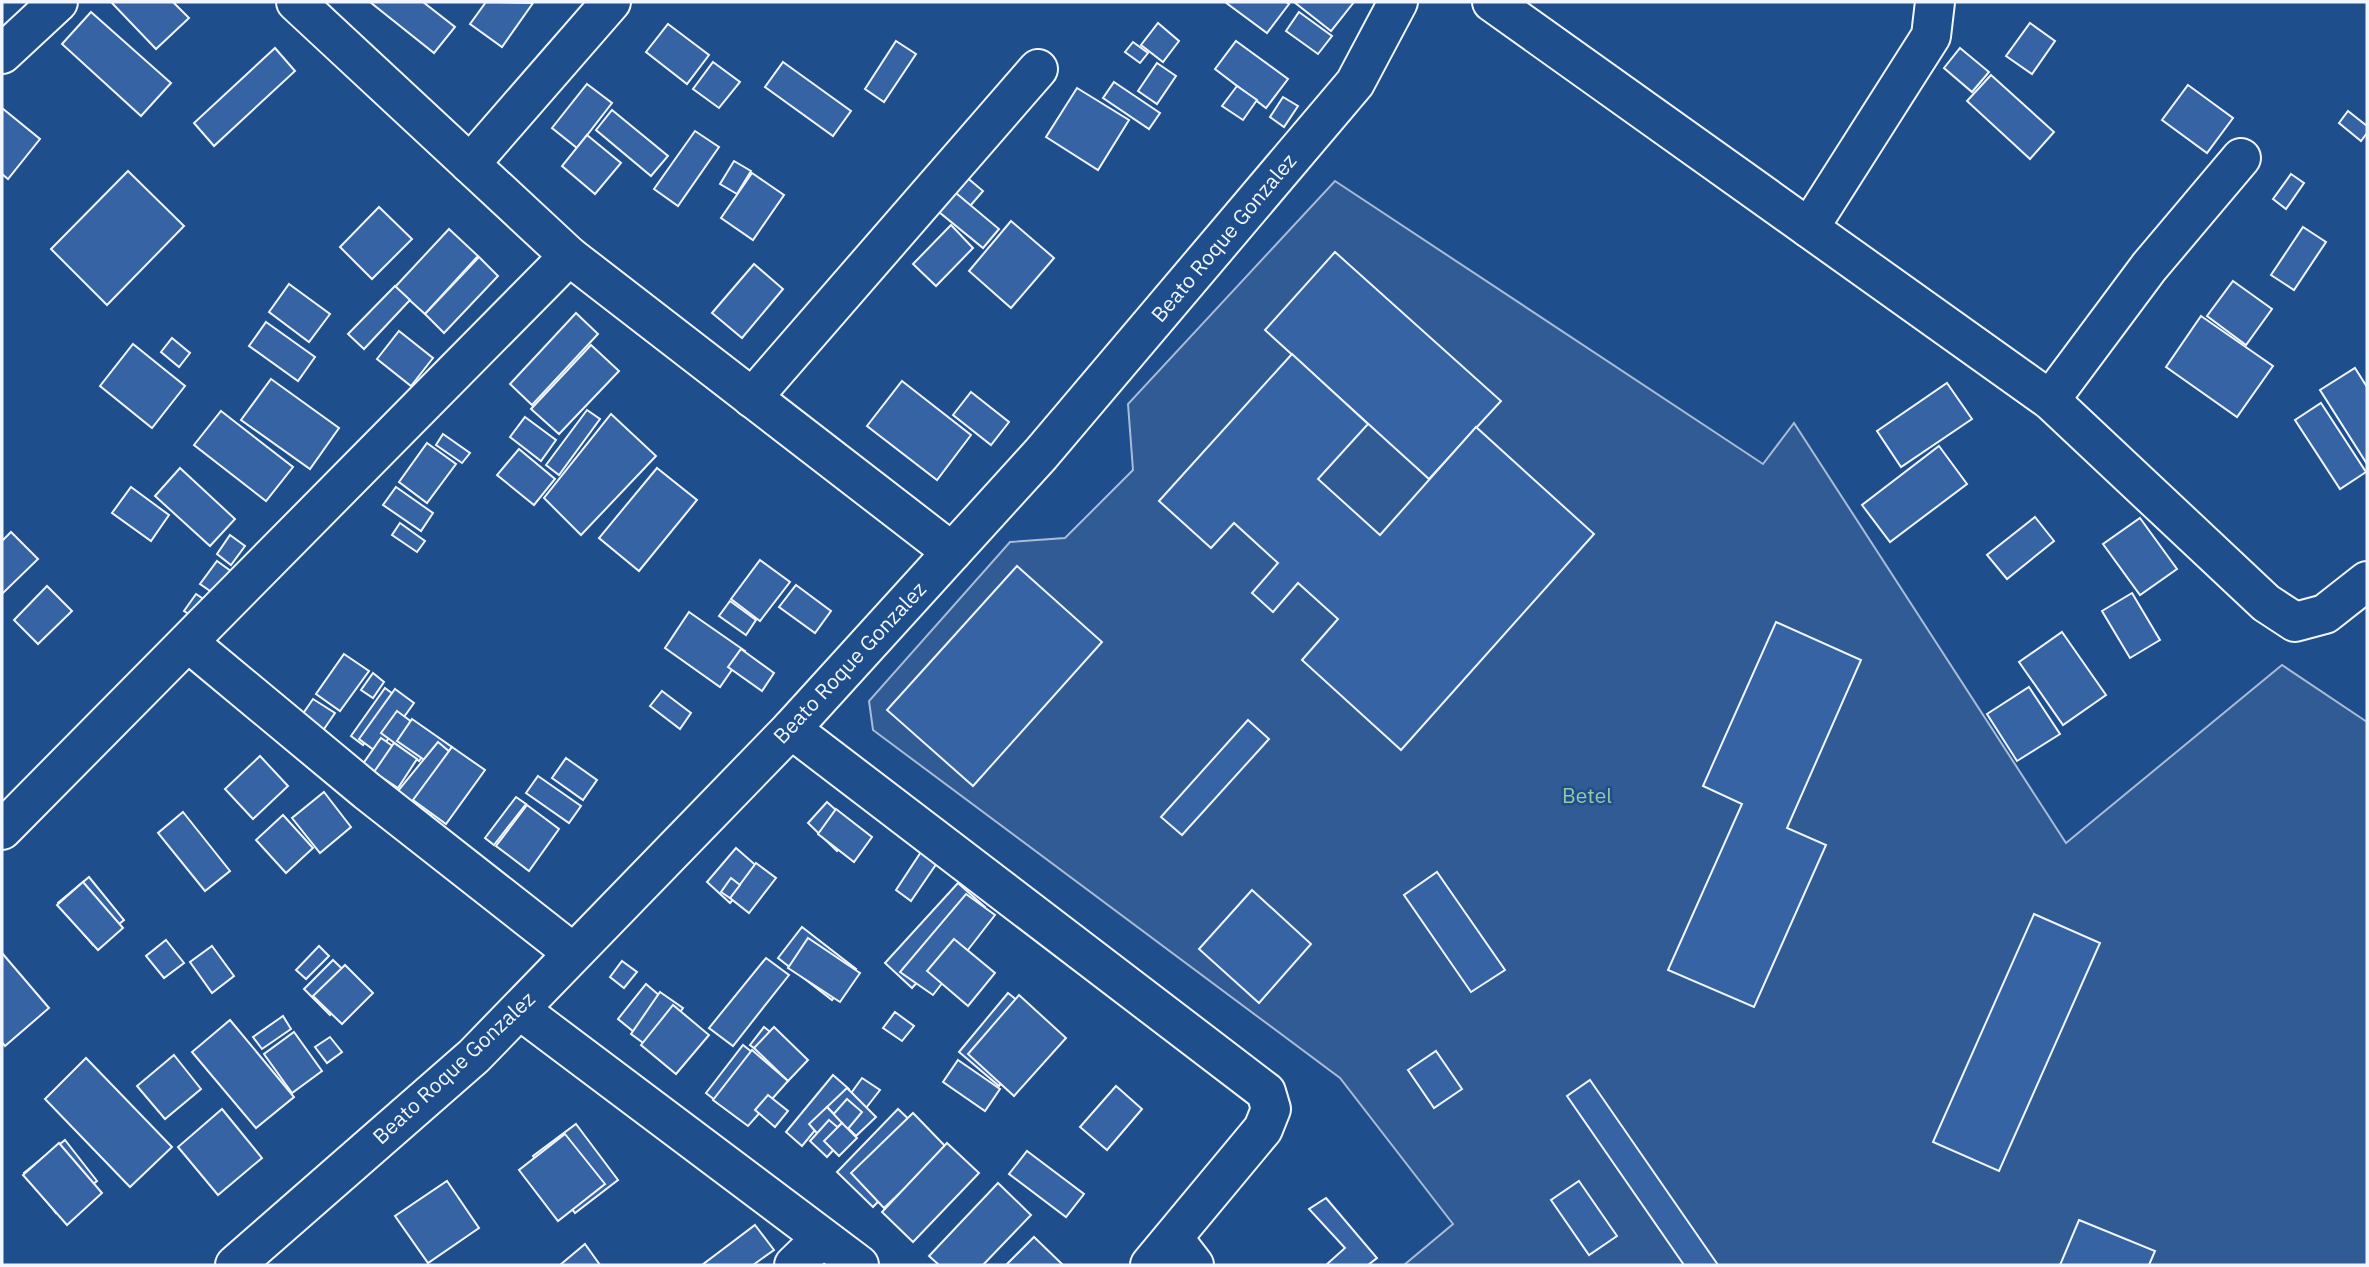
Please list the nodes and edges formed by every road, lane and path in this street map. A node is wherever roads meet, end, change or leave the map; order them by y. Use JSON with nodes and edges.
{"nodes":[{"id":1,"x":58,"y":2,"type":"edge"},
{"id":2,"x":296,"y":2,"type":"edge"},
{"id":3,"x":611,"y":2,"type":"edge"},
{"id":4,"x":1398,"y":2,"type":"edge"},
{"id":5,"x":1492,"y":2,"type":"edge"},
{"id":6,"x":1935,"y":2,"type":"edge"},
{"id":7,"x":6,"y":44,"type":"edge"},
{"id":8,"x":1038,"y":69,"type":"dead end"},
{"id":9,"x":2241,"y":158,"type":"dead end"},
{"id":10,"x":470,"y":164,"type":"junction"},
{"id":11,"x":1810,"y":228,"type":"junction"},
{"id":12,"x":569,"y":256,"type":"junction"},
{"id":13,"x":752,"y":398,"type":"junction"},
{"id":14,"x":2050,"y":400,"type":"junction"},
{"id":15,"x":952,"y":552,"type":"junction"},
{"id":16,"x":2367,"y":581,"type":"edge"},
{"id":17,"x":189,"y":643,"type":"junction"},
{"id":18,"x":791,"y":729,"type":"junction"},
{"id":19,"x":2,"y":830,"type":"edge"},
{"id":20,"x":572,"y":952,"type":"junction"},
{"id":21,"x":520,"y":1010,"type":"junction"},
{"id":22,"x":822,"y":1238,"type":"junction"},
{"id":23,"x":1173,"y":1257,"type":"edge"},
{"id":24,"x":235,"y":1265,"type":"edge"},
{"id":25,"x":794,"y":1265,"type":"edge"},
{"id":26,"x":859,"y":1265,"type":"edge"}],
"edges":[{"from":1,"to":7,"type":"street"},
{"from":2,"to":10,"type":"street"},
{"from":3,"to":10,"type":"street"},
{"from":4,"to":15,"type":"street","name":"Beato Roque Gonzalez"},
{"from":5,"to":11,"type":"street"},
{"from":6,"to":11,"type":"street"},
{"from":8,"to":13,"type":"street"},
{"from":9,"to":14,"type":"street"},
{"from":10,"to":12,"type":"street"},
{"from":11,"to":14,"type":"street"},
{"from":12,"to":13,"type":"street"},
{"from":12,"to":17,"type":"street"},
{"from":13,"to":15,"type":"street"},
{"from":14,"to":16,"type":"street"},
{"from":15,"to":18,"type":"street","name":"Beato Roque Gonzalez"},
{"from":17,"to":19,"type":"street"},
{"from":17,"to":20,"type":"street"},
{"from":18,"to":20,"type":"street","name":"Beato Roque Gonzalez"},
{"from":18,"to":23,"type":"street"},
{"from":20,"to":21,"type":"street","name":"Beato Roque Gonzalez"},
{"from":21,"to":22,"type":"street"},
{"from":21,"to":24,"type":"street","name":"Beato Roque Gonzalez"},
{"from":22,"to":25,"type":"street"},
{"from":22,"to":26,"type":"street"}]}
